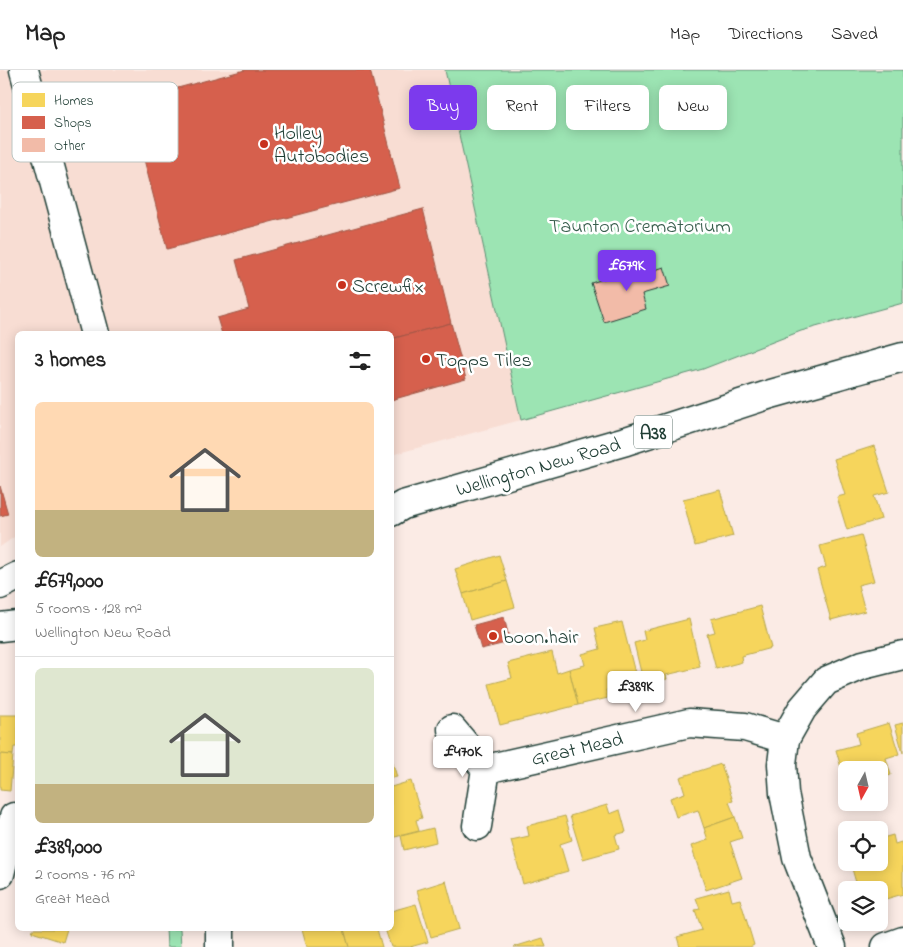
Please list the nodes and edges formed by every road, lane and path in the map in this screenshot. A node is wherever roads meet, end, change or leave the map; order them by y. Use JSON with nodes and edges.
{"nodes":[{"id":1,"x":49,"y":162,"type":"edge"},
{"id":2,"x":94,"y":331,"type":"edge"},
{"id":3,"x":903,"y":357,"type":"edge"},
{"id":4,"x":395,"y":508,"type":"edge"},
{"id":5,"x":15,"y":578,"type":"edge"},
{"id":6,"x":0,"y":585,"type":"edge"},
{"id":7,"x":15,"y":625,"type":"edge"},
{"id":8,"x":0,"y":627,"type":"edge"},
{"id":9,"x":903,"y":655,"type":"edge"},
{"id":10,"x":452,"y":729,"type":"dead end"},
{"id":11,"x":785,"y":739,"type":"junction"},
{"id":12,"x":486,"y":769,"type":"junction"},
{"id":13,"x":14,"y":818,"type":"dead end"},
{"id":14,"x":477,"y":826,"type":"dead end"},
{"id":15,"x":1,"y":863,"type":"edge"},
{"id":16,"x":220,"y":931,"type":"edge"},
{"id":17,"x":903,"y":941,"type":"edge"},
{"id":18,"x":220,"y":947,"type":"edge"},
{"id":19,"x":832,"y":947,"type":"edge"},
{"id":20,"x":886,"y":947,"type":"edge"}],
"edges":[{"from":1,"to":2,"type":"street"},
{"from":3,"to":4,"type":"street","name":"Wellington New Road","number":"A38"},
{"from":5,"to":6,"type":"street"},
{"from":7,"to":8,"type":"street"},
{"from":9,"to":11,"type":"street"},
{"from":10,"to":12,"type":"street"},
{"from":11,"to":12,"type":"street","name":"Great Mead"},
{"from":11,"to":19,"type":"street"},
{"from":12,"to":14,"type":"street"},
{"from":13,"to":15,"type":"street"},
{"from":16,"to":18,"type":"street"},
{"from":17,"to":20,"type":"street"}]}
